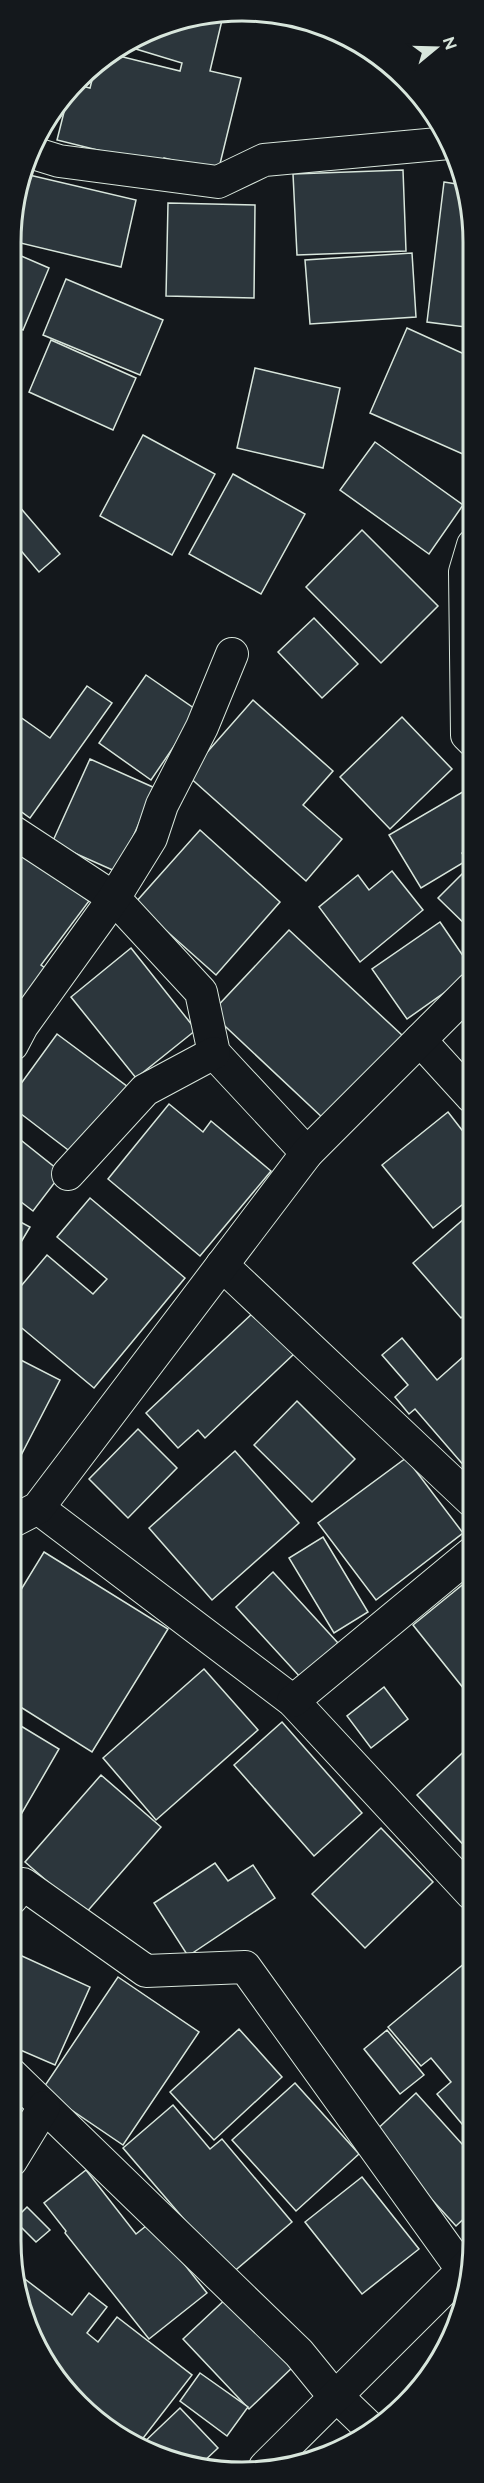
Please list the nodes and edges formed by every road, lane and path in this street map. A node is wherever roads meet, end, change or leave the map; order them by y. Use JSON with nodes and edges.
{"nodes":[{"id":1,"x":440,"y":144,"type":"edge"},
{"id":2,"x":39,"y":155,"type":"edge"},
{"id":3,"x":232,"y":654,"type":"dead end"},
{"id":4,"x":21,"y":837,"type":"edge"},
{"id":5,"x":114,"y":898,"type":"junction"},
{"id":6,"x":463,"y":997,"type":"edge"},
{"id":7,"x":21,"y":1022,"type":"edge"},
{"id":8,"x":420,"y":1040,"type":"junction"},
{"id":9,"x":214,"y":1053,"type":"junction"},
{"id":10,"x":463,"y":1087,"type":"edge"},
{"id":11,"x":306,"y":1153,"type":"junction"},
{"id":12,"x":68,"y":1174,"type":"dead end"},
{"id":13,"x":222,"y":1265,"type":"junction"},
{"id":14,"x":463,"y":1493,"type":"edge"},
{"id":15,"x":25,"y":1515,"type":"edge"},
{"id":16,"x":463,"y":1560,"type":"edge"},
{"id":17,"x":293,"y":1701,"type":"junction"},
{"id":18,"x":463,"y":1884,"type":"edge"},
{"id":19,"x":21,"y":1889,"type":"edge"},
{"id":20,"x":21,"y":2084,"type":"edge"},
{"id":21,"x":44,"y":2107,"type":"junction"},
{"id":22,"x":21,"y":2145,"type":"edge"},
{"id":23,"x":462,"y":2263,"type":"edge"},
{"id":24,"x":460,"y":2277,"type":"edge"},
{"id":25,"x":338,"y":2395,"type":"junction"},
{"id":26,"x":366,"y":2424,"type":"edge"},
{"id":27,"x":273,"y":2460,"type":"edge"}],
"edges":[{"from":1,"to":2,"type":"street"},
{"from":3,"to":5,"type":"street"},
{"from":4,"to":5,"type":"street"},
{"from":5,"to":7,"type":"street"},
{"from":5,"to":9,"type":"street"},
{"from":6,"to":8,"type":"street"},
{"from":8,"to":10,"type":"street"},
{"from":8,"to":11,"type":"street"},
{"from":9,"to":11,"type":"street"},
{"from":9,"to":12,"type":"street"},
{"from":11,"to":13,"type":"street"},
{"from":13,"to":14,"type":"street"},
{"from":13,"to":15,"type":"street"},
{"from":15,"to":17,"type":"street"},
{"from":16,"to":17,"type":"street"},
{"from":17,"to":18,"type":"street"},
{"from":19,"to":23,"type":"street"},
{"from":20,"to":21,"type":"street"},
{"from":21,"to":22,"type":"street"},
{"from":21,"to":25,"type":"street"},
{"from":24,"to":25,"type":"street"},
{"from":25,"to":26,"type":"street"},
{"from":25,"to":27,"type":"street"}]}
